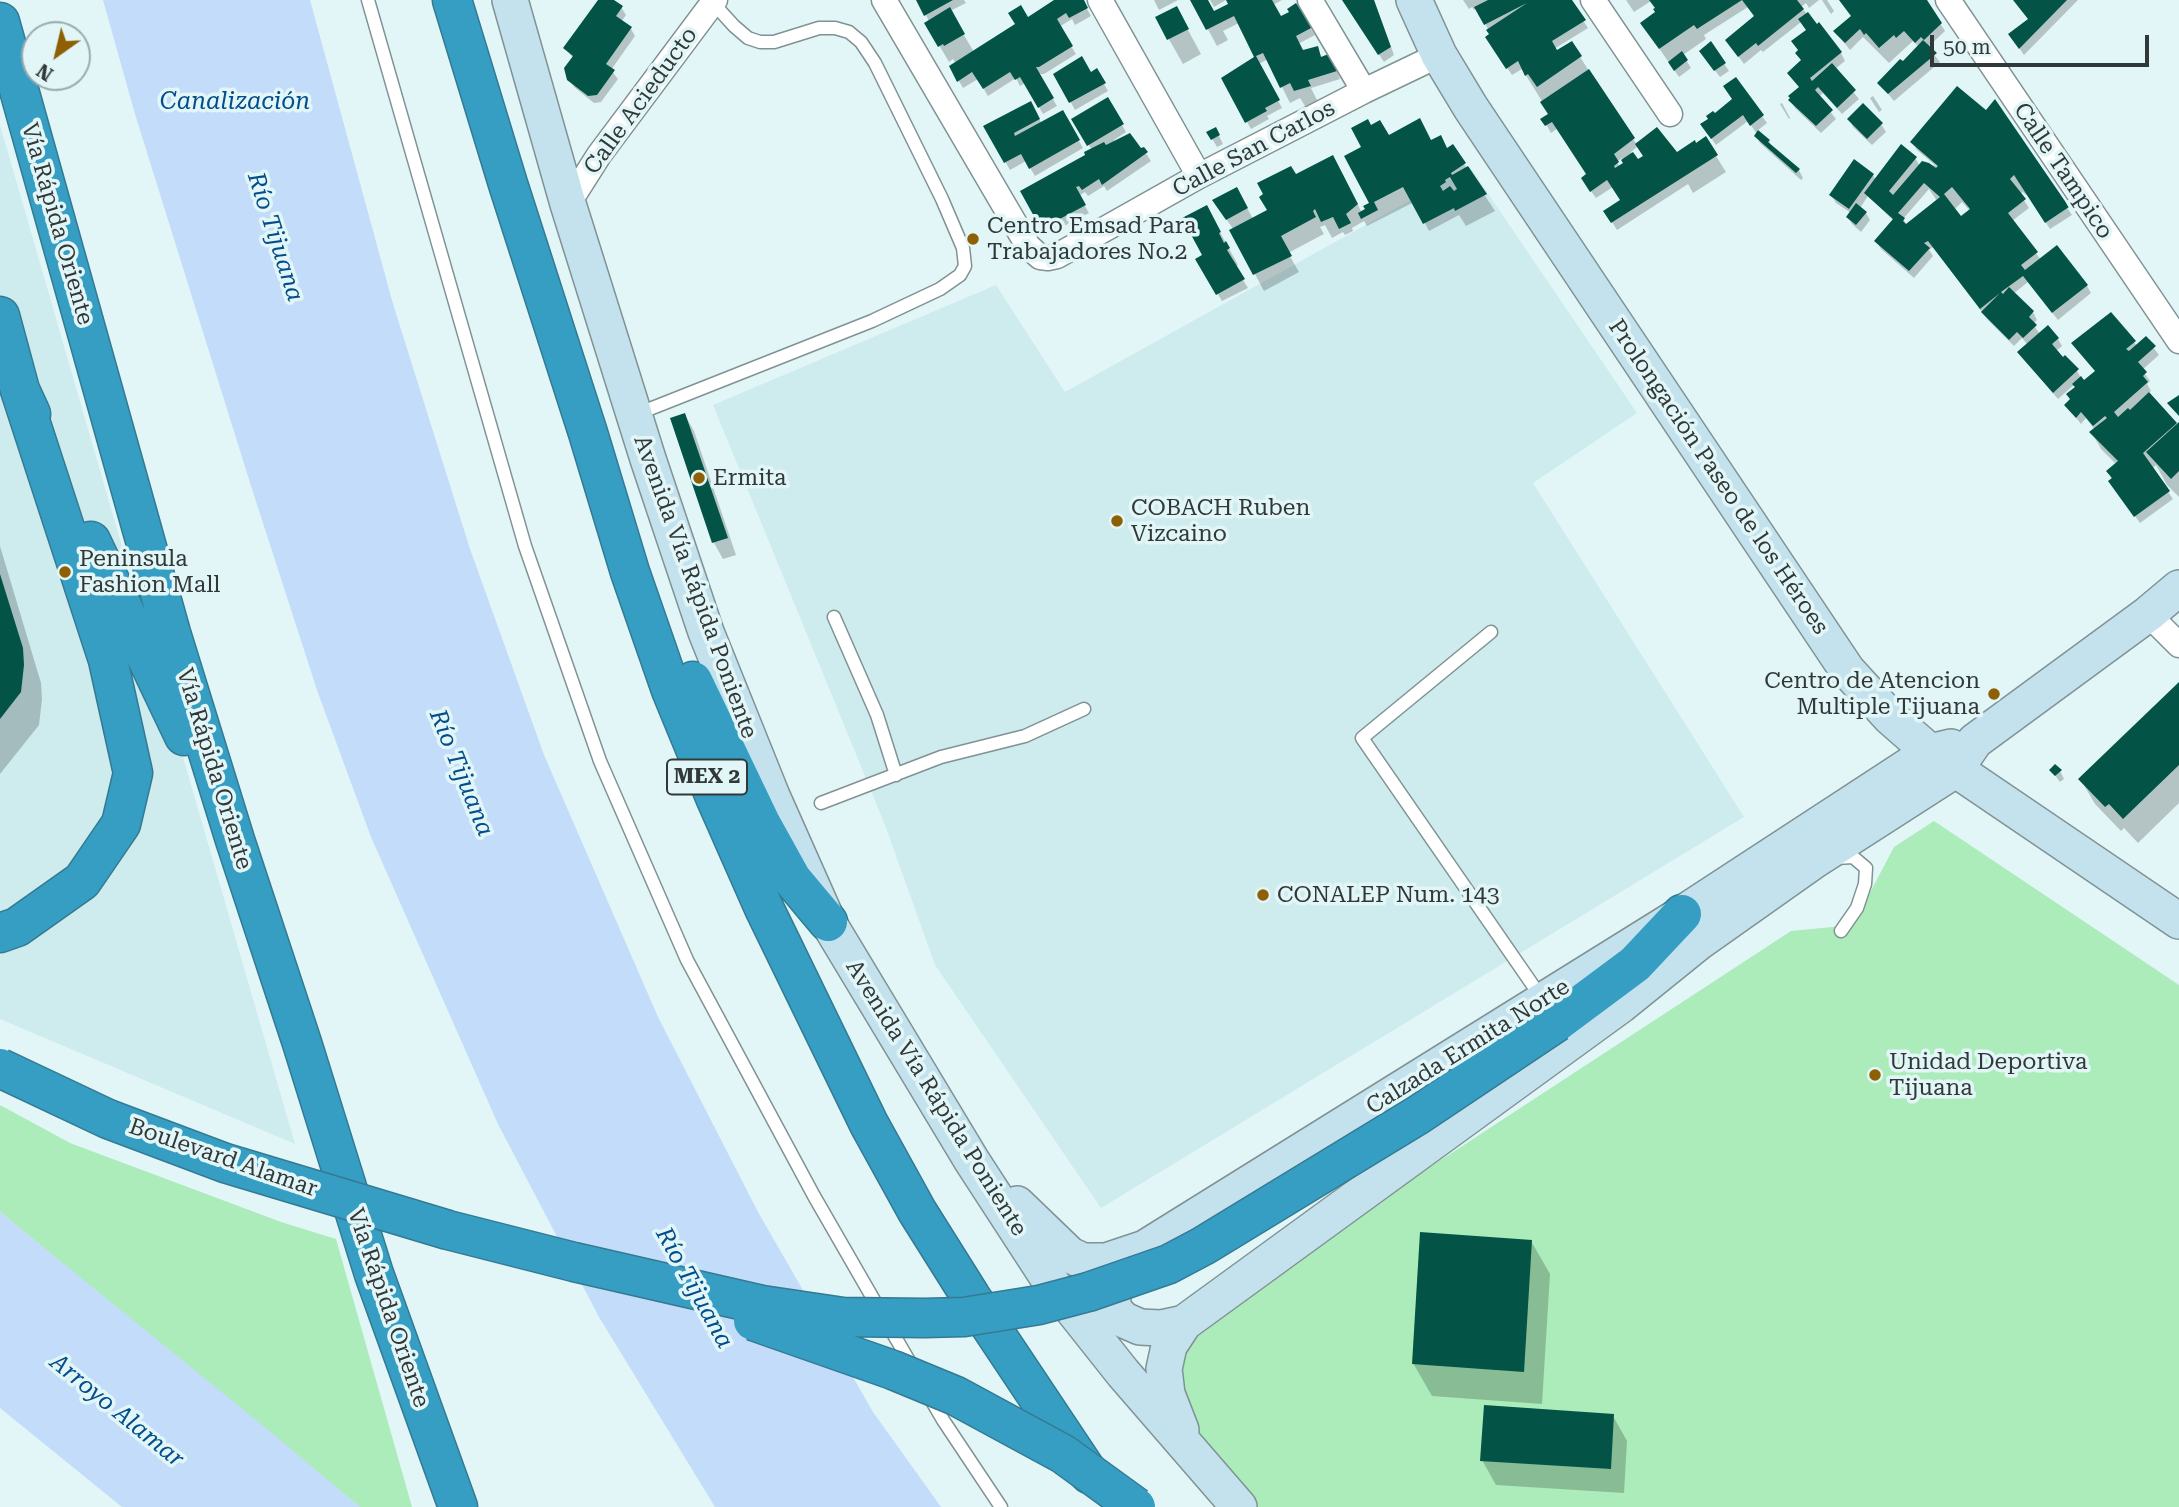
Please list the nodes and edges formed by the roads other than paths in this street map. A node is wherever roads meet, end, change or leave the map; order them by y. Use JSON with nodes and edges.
{"nodes":[{"id":1,"x":368,"y":0,"type":"edge"},
{"id":2,"x":452,"y":0,"type":"edge"},
{"id":3,"x":510,"y":0,"type":"edge"},
{"id":4,"x":884,"y":0,"type":"edge"},
{"id":5,"x":1100,"y":0,"type":"edge"},
{"id":6,"x":1310,"y":0,"type":"edge"},
{"id":7,"x":1415,"y":0,"type":"edge"},
{"id":8,"x":1594,"y":0,"type":"edge"},
{"id":9,"x":1948,"y":0,"type":"edge"},
{"id":10,"x":714,"y":2,"type":"edge"},
{"id":11,"x":0,"y":22,"type":"edge"},
{"id":12,"x":1438,"y":55,"type":"junction"},
{"id":13,"x":1364,"y":91,"type":"junction"},
{"id":14,"x":1670,"y":114,"type":"dead end"},
{"id":15,"x":1199,"y":176,"type":"junction"},
{"id":16,"x":568,"y":204,"type":"junction"},
{"id":17,"x":0,"y":316,"type":"edge"},
{"id":18,"x":2179,"y":341,"type":"edge"},
{"id":19,"x":20,"y":390,"type":"junction"},
{"id":20,"x":634,"y":415,"type":"junction"},
{"id":21,"x":629,"y":572,"type":"junction"},
{"id":22,"x":2179,"y":588,"type":"edge"},
{"id":23,"x":2148,"y":614,"type":"junction"},
{"id":24,"x":834,"y":617,"type":"dead end"},
{"id":25,"x":1491,"y":632,"type":"dead end"},
{"id":26,"x":2179,"y":645,"type":"edge"},
{"id":27,"x":1084,"y":709,"type":"dead end"},
{"id":28,"x":1942,"y":761,"type":"junction"},
{"id":29,"x":896,"y":775,"type":"junction"},
{"id":30,"x":821,"y":803,"type":"dead end"},
{"id":31,"x":235,"y":840,"type":"junction"},
{"id":32,"x":1815,"y":860,"type":"junction"},
{"id":33,"x":1682,"y":914,"type":"joint"},
{"id":34,"x":2179,"y":921,"type":"edge"},
{"id":35,"x":828,"y":922,"type":"junction"},
{"id":36,"x":1841,"y":931,"type":"dead end"},
{"id":37,"x":0,"y":933,"type":"edge"},
{"id":38,"x":1550,"y":1011,"type":"junction"},
{"id":39,"x":0,"y":1068,"type":"edge"},
{"id":40,"x":971,"y":1161,"type":"junction"},
{"id":41,"x":1145,"y":1248,"type":"junction"},
{"id":42,"x":574,"y":1262,"type":"junction"},
{"id":43,"x":1184,"y":1323,"type":"junction"},
{"id":44,"x":1187,"y":1445,"type":"junction"},
{"id":45,"x":458,"y":1507,"type":"edge"},
{"id":46,"x":1001,"y":1507,"type":"edge"},
{"id":47,"x":1112,"y":1507,"type":"edge"},
{"id":48,"x":1136,"y":1507,"type":"edge"},
{"id":49,"x":1239,"y":1507,"type":"edge"}],
"edges":[{"from":1,"to":46,"type":"lane"},
{"from":2,"to":21,"type":"highway","number":"MEX 2"},
{"from":3,"to":16,"type":"main road","name":"Avenida Vía Rápida Poniente"},
{"from":4,"to":15,"type":"street","name":"Calle San Carlos"},
{"from":5,"to":15,"type":"street"},
{"from":6,"to":13,"type":"street"},
{"from":7,"to":12,"type":"main road","name":"Prolongación Paseo de los Héroes"},
{"from":8,"to":14,"type":"street"},
{"from":9,"to":18,"type":"street","name":"Calle Tampico"},
{"from":10,"to":16,"type":"street","name":"Calle Acieducto"},
{"from":10,"to":20,"type":"lane"},
{"from":11,"to":31,"type":"highway","name":"Vía Rápida Oriente"},
{"from":12,"to":13,"type":"street","name":"Calle San Carlos"},
{"from":12,"to":28,"type":"main road","name":"Prolongación Paseo de los Héroes"},
{"from":13,"to":15,"type":"street","name":"Calle San Carlos"},
{"from":16,"to":20,"type":"main road","name":"Avenida Vía Rápida Poniente"},
{"from":17,"to":19,"type":"highway"},
{"from":19,"to":31,"type":"highway"},
{"from":19,"to":37,"type":"highway"},
{"from":20,"to":35,"type":"main road","name":"Avenida Vía Rápida Poniente"},
{"from":21,"to":35,"type":"highway"},
{"from":21,"to":47,"type":"highway","number":"MEX 2"},
{"from":22,"to":23,"type":"main road","name":"Calzada Ermita Norte"},
{"from":23,"to":26,"type":"street"},
{"from":23,"to":28,"type":"main road","name":"Calzada Ermita Norte"},
{"from":24,"to":29,"type":"lane"},
{"from":25,"to":38,"type":"lane"},
{"from":27,"to":29,"type":"lane"},
{"from":28,"to":32,"type":"main road","name":"Calzada Ermita Norte"},
{"from":28,"to":33,"type":"main road","name":"Calzada Ermita Norte"},
{"from":28,"to":34,"type":"main road","name":"Prolongación Paseo de los Héroes"},
{"from":29,"to":30,"type":"lane"},
{"from":31,"to":45,"type":"highway","name":"Vía Rápida Oriente"},
{"from":32,"to":36,"type":"lane"},
{"from":32,"to":43,"type":"main road","name":"Calzada Ermita Norte"},
{"from":33,"to":38,"type":"highway"},
{"from":35,"to":40,"type":"main road","name":"Avenida Vía Rápida Poniente"},
{"from":38,"to":41,"type":"main road","name":"Calzada Ermita Norte"},
{"from":38,"to":42,"type":"highway","bridge":true},
{"from":39,"to":42,"type":"highway","name":"Boulevard Alamar","bridge":true},
{"from":40,"to":41,"type":"main road","name":"Calzada Ermita Norte"},
{"from":40,"to":44,"type":"main road","name":"Avenida Vía Rápida Poniente"},
{"from":41,"to":43,"type":"main road"},
{"from":42,"to":48,"type":"highway","bridge":true},
{"from":43,"to":44,"type":"main road","name":"Calzada Ermita Norte"},
{"from":44,"to":49,"type":"main road","name":"Avenida Vía Rápida Poniente"}]}
